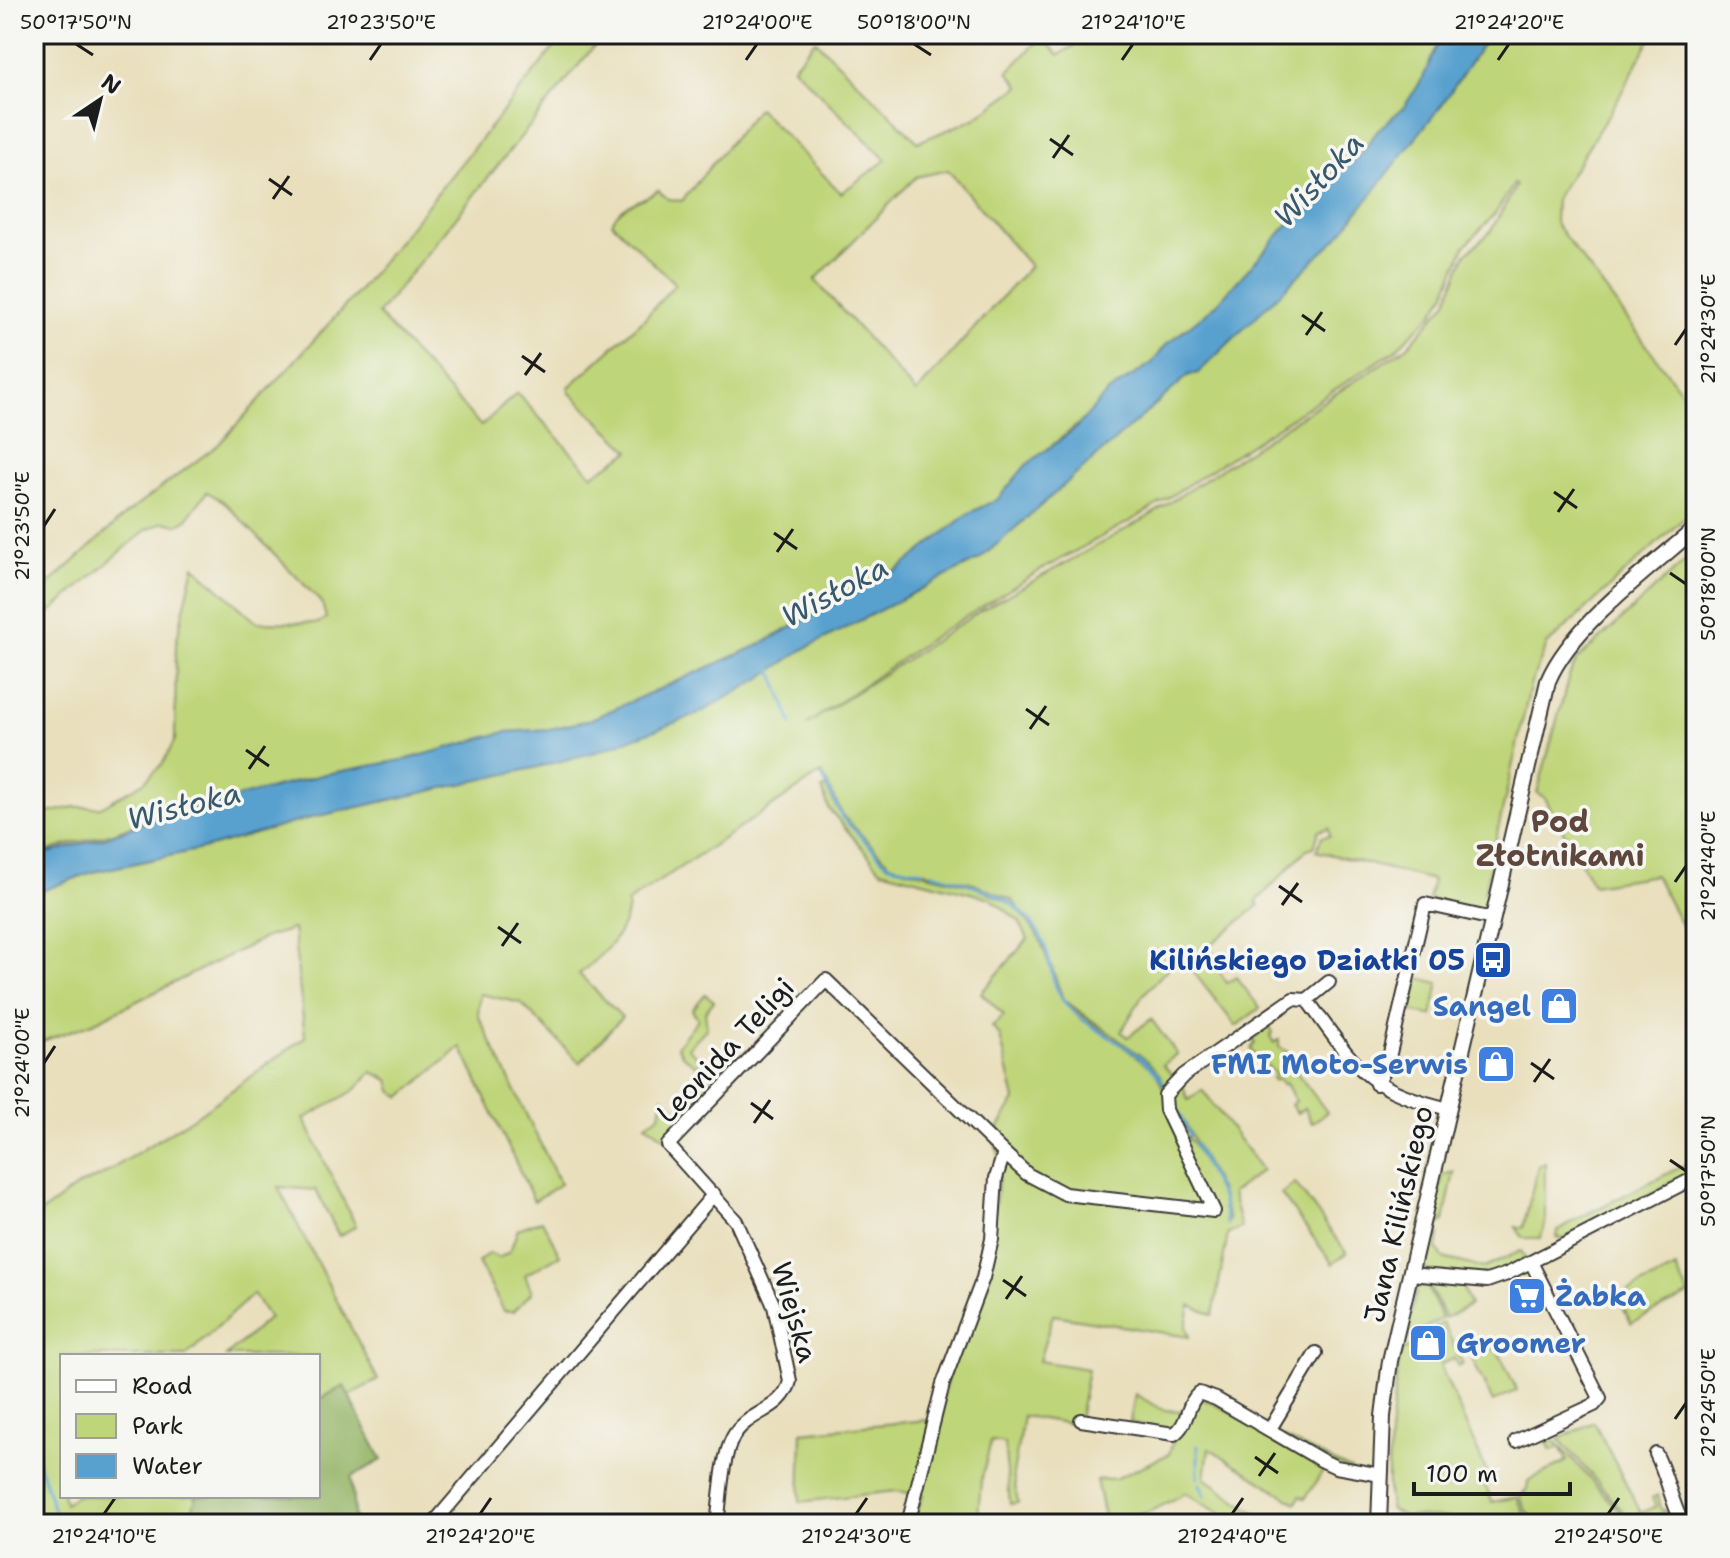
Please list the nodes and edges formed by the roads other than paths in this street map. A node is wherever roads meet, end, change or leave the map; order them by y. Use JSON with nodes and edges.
{"nodes":[{"id":1,"x":1696,"y":528,"type":"edge"},
{"id":2,"x":1493,"y":919,"type":"junction"},
{"id":3,"x":1329,"y":982,"type":"dead end"},
{"id":4,"x":1307,"y":1000,"type":"junction"},
{"id":5,"x":1376,"y":1084,"type":"junction"},
{"id":6,"x":1449,"y":1109,"type":"junction"},
{"id":7,"x":1004,"y":1153,"type":"junction"},
{"id":8,"x":1696,"y":1177,"type":"edge"},
{"id":9,"x":714,"y":1194,"type":"junction"},
{"id":10,"x":1531,"y":1262,"type":"junction"},
{"id":11,"x":1410,"y":1274,"type":"junction"},
{"id":12,"x":1316,"y":1353,"type":"dead end"},
{"id":13,"x":1081,"y":1420,"type":"dead end"},
{"id":14,"x":1270,"y":1429,"type":"junction"},
{"id":15,"x":1516,"y":1441,"type":"dead end"},
{"id":16,"x":1656,"y":1454,"type":"dead end"},
{"id":17,"x":1381,"y":1475,"type":"junction"},
{"id":18,"x":433,"y":1524,"type":"edge"},
{"id":19,"x":717,"y":1524,"type":"edge"},
{"id":20,"x":908,"y":1524,"type":"edge"},
{"id":21,"x":1379,"y":1524,"type":"edge"},
{"id":22,"x":1683,"y":1524,"type":"edge"}],
"edges":[{"from":1,"to":2,"type":"street","name":"Jana Kilińskiego"},
{"from":2,"to":5,"type":"street","name":"Jana Kilińskiego"},
{"from":2,"to":6,"type":"street","name":"Jana Kilińskiego"},
{"from":3,"to":4,"type":"street"},
{"from":4,"to":5,"type":"street"},
{"from":4,"to":7,"type":"street"},
{"from":5,"to":6,"type":"street"},
{"from":6,"to":11,"type":"street","name":"Jana Kilińskiego"},
{"from":7,"to":9,"type":"street","name":"Leonida Teligi"},
{"from":7,"to":20,"type":"street"},
{"from":8,"to":10,"type":"street"},
{"from":9,"to":18,"type":"street"},
{"from":9,"to":19,"type":"street","name":"Wiejska"},
{"from":10,"to":11,"type":"street"},
{"from":10,"to":15,"type":"street"},
{"from":11,"to":17,"type":"street","name":"Jana Kilińskiego"},
{"from":12,"to":14,"type":"street"},
{"from":13,"to":14,"type":"street"},
{"from":14,"to":17,"type":"street"},
{"from":16,"to":22,"type":"street"},
{"from":17,"to":21,"type":"street","name":"Jana Kilińskiego"}]}
